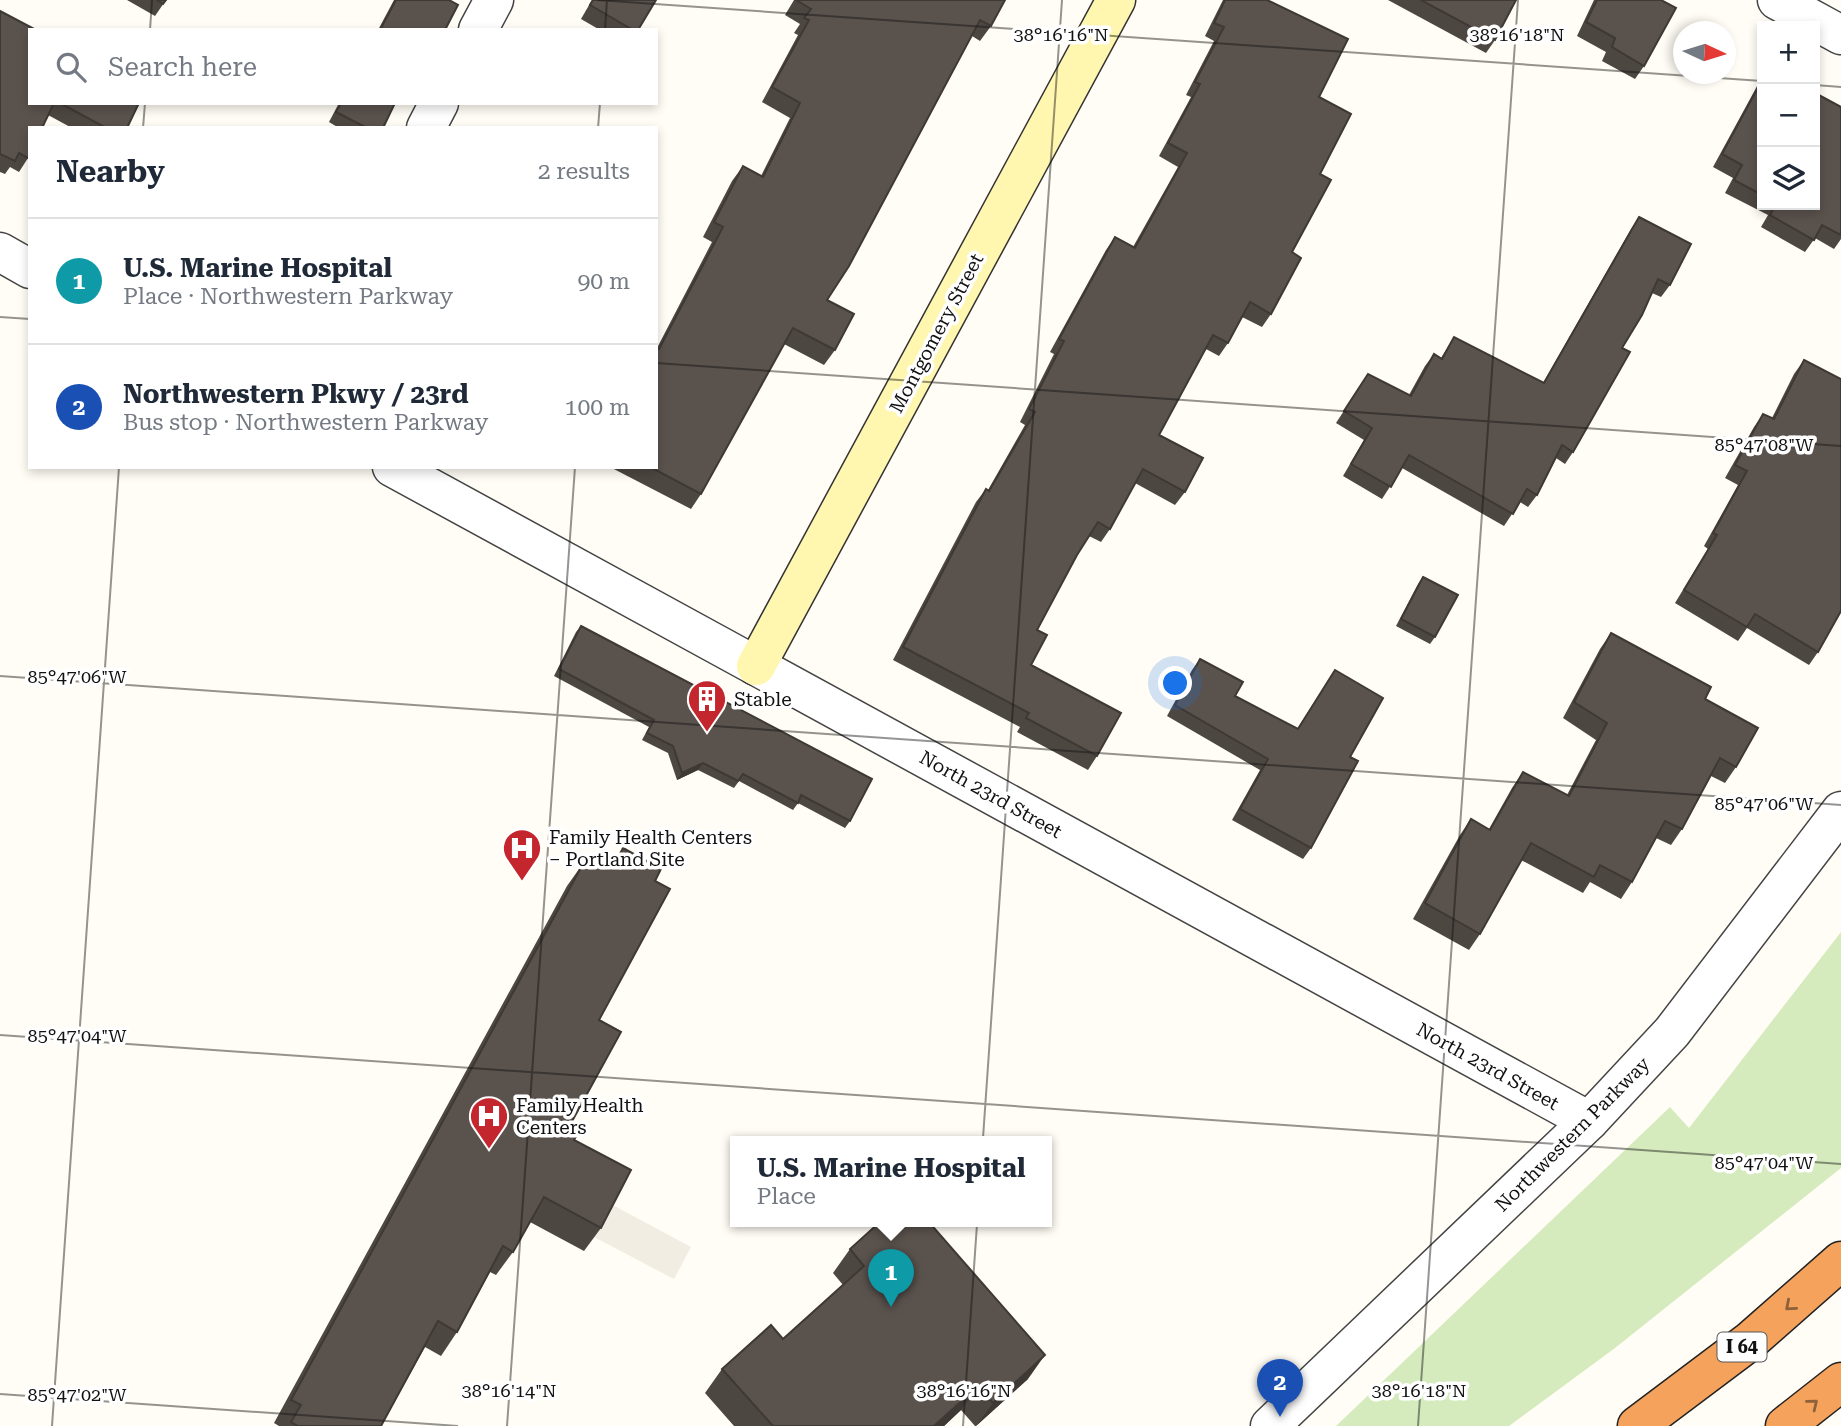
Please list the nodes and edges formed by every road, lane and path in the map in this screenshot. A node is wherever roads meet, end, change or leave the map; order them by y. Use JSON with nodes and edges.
{"nodes":[{"id":1,"x":494,"y":0,"type":"edge"},
{"id":2,"x":1116,"y":0,"type":"edge"},
{"id":3,"x":1777,"y":0,"type":"edge"},
{"id":4,"x":479,"y":28,"type":"edge"},
{"id":5,"x":1841,"y":35,"type":"edge"},
{"id":6,"x":438,"y":105,"type":"edge"},
{"id":7,"x":427,"y":126,"type":"edge"},
{"id":8,"x":0,"y":252,"type":"edge"},
{"id":9,"x":28,"y":268,"type":"edge"},
{"id":10,"x":396,"y":469,"type":"edge"},
{"id":11,"x":756,"y":666,"type":"junction"},
{"id":12,"x":1841,"y":811,"type":"edge"},
{"id":13,"x":1589,"y":1121,"type":"junction"},
{"id":14,"x":1841,"y":1261,"type":"edge"},
{"id":15,"x":1841,"y":1382,"type":"edge"},
{"id":16,"x":1270,"y":1426,"type":"edge"},
{"id":17,"x":1637,"y":1426,"type":"edge"},
{"id":18,"x":1786,"y":1426,"type":"edge"}],
"edges":[{"from":1,"to":4,"type":"street"},
{"from":2,"to":11,"type":"street","name":"Montgomery Street"},
{"from":3,"to":5,"type":"street"},
{"from":6,"to":7,"type":"street"},
{"from":8,"to":9,"type":"street"},
{"from":10,"to":11,"type":"street","name":"North 23rd Street"},
{"from":11,"to":13,"type":"street","name":"North 23rd Street"},
{"from":12,"to":13,"type":"street","name":"Northwestern Parkway"},
{"from":13,"to":16,"type":"street","name":"Northwestern Parkway"},
{"from":14,"to":17,"type":"highway","number":"I 64","one_way":true},
{"from":18,"to":15,"type":"highway","one_way":true}]}
